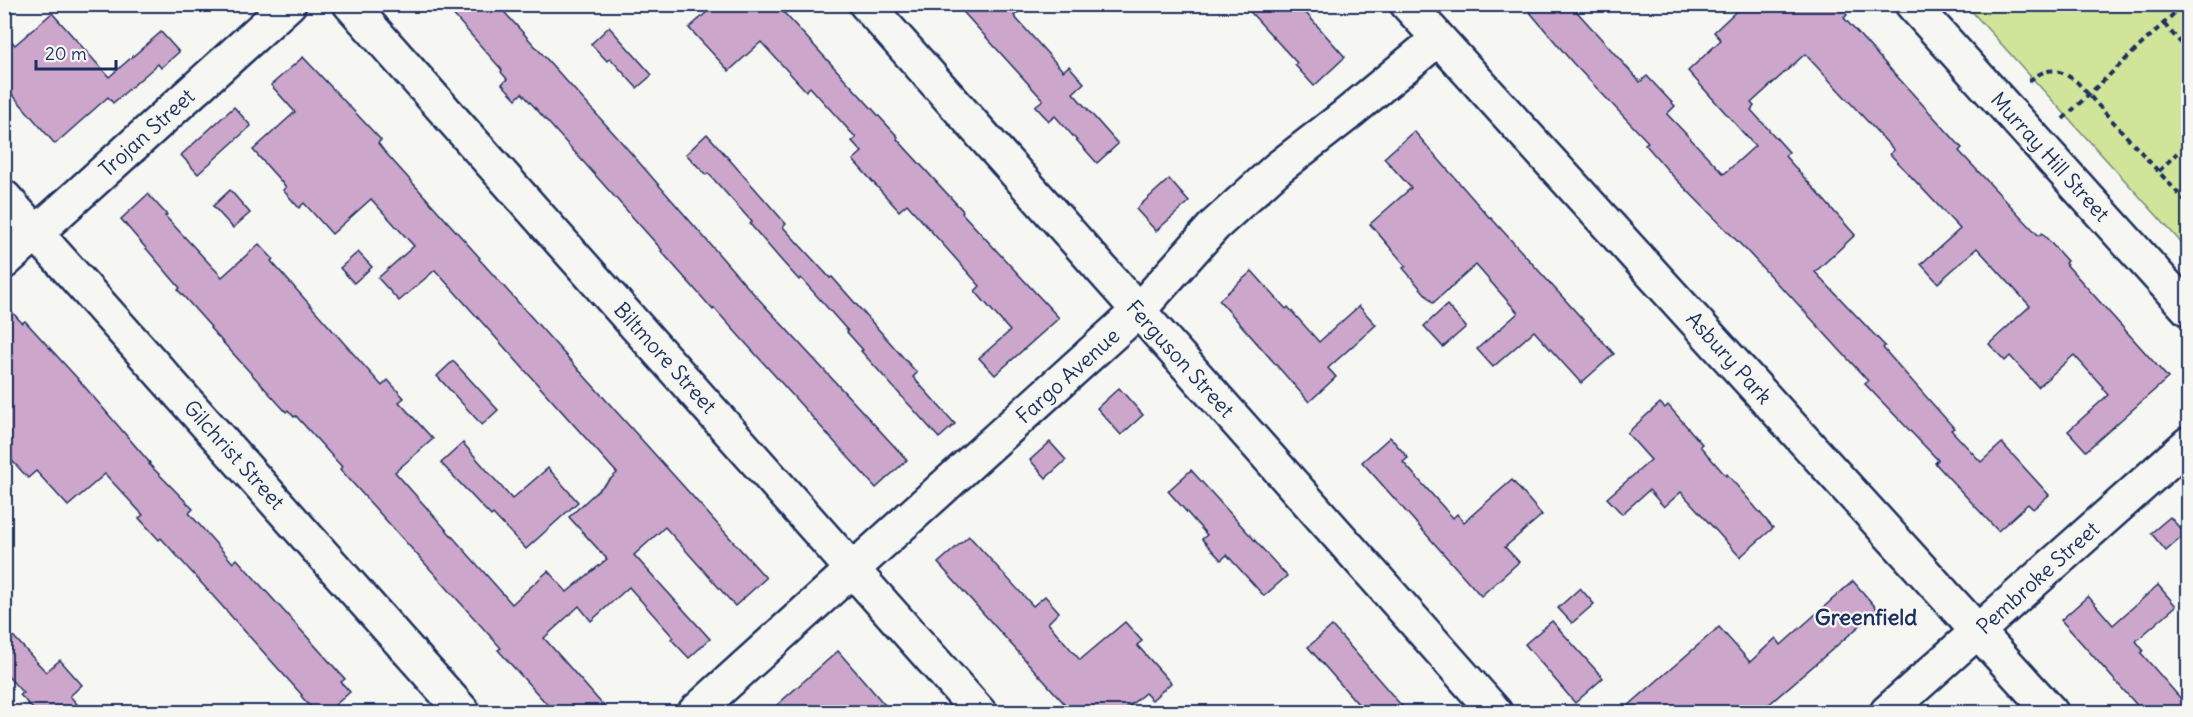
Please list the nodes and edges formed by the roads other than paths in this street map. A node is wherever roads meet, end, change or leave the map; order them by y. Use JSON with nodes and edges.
{"nodes":[{"id":1,"x":289,"y":4,"type":"edge"},
{"id":2,"x":350,"y":4,"type":"edge"},
{"id":3,"x":866,"y":4,"type":"edge"},
{"id":4,"x":1407,"y":4,"type":"edge"},
{"id":5,"x":1912,"y":4,"type":"edge"},
{"id":6,"x":1438,"y":39,"type":"junction"},
{"id":7,"x":4,"y":197,"type":"edge"},
{"id":8,"x":37,"y":233,"type":"junction"},
{"id":9,"x":4,"y":262,"type":"edge"},
{"id":10,"x":2188,"y":309,"type":"edge"},
{"id":11,"x":1138,"y":311,"type":"junction"},
{"id":12,"x":2188,"y":444,"type":"edge"},
{"id":13,"x":854,"y":570,"type":"junction"},
{"id":14,"x":1978,"y":631,"type":"junction"},
{"id":15,"x":463,"y":712,"type":"edge"},
{"id":16,"x":695,"y":712,"type":"edge"},
{"id":17,"x":979,"y":712,"type":"edge"},
{"id":18,"x":1496,"y":712,"type":"edge"},
{"id":19,"x":1887,"y":712,"type":"edge"},
{"id":20,"x":2051,"y":712,"type":"edge"}],
"edges":[{"from":1,"to":8,"type":"street","name":"Trojan Street"},
{"from":2,"to":13,"type":"street","name":"Biltmore Street"},
{"from":3,"to":11,"type":"street","name":"Ferguson Street"},
{"from":4,"to":6,"type":"street","name":"Asbury Park"},
{"from":5,"to":10,"type":"street","name":"Murray Hill Street"},
{"from":6,"to":11,"type":"street","name":"Fargo Avenue"},
{"from":6,"to":14,"type":"street","name":"Asbury Park"},
{"from":7,"to":8,"type":"street","name":"Gilchrist Street"},
{"from":8,"to":9,"type":"street","name":"Trojan Street"},
{"from":8,"to":15,"type":"street","name":"Gilchrist Street"},
{"from":11,"to":13,"type":"street","name":"Fargo Avenue"},
{"from":11,"to":18,"type":"street","name":"Ferguson Street"},
{"from":12,"to":14,"type":"street","name":"Pembroke Street"},
{"from":13,"to":16,"type":"street","name":"Fargo Avenue"},
{"from":13,"to":17,"type":"street","name":"Biltmore Street"},
{"from":14,"to":19,"type":"street","name":"Pembroke Street"},
{"from":14,"to":20,"type":"street","name":"Asbury Park"}]}
